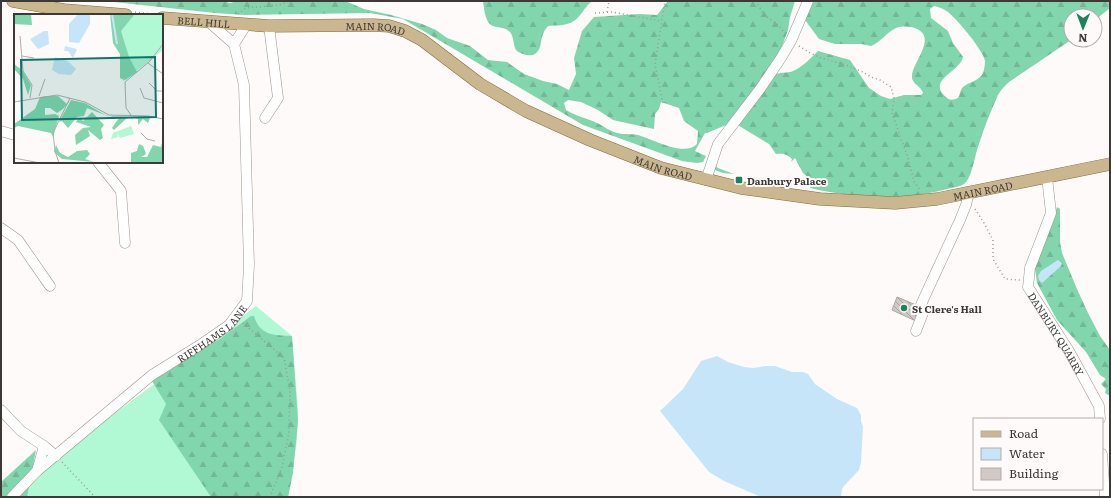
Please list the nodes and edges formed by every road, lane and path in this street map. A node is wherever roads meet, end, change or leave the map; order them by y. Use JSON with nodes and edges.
{"nodes":[{"id":1,"x":13,"y":1,"type":"edge"},
{"id":2,"x":289,"y":1,"type":"edge"},
{"id":3,"x":609,"y":1,"type":"edge"},
{"id":4,"x":665,"y":1,"type":"edge"},
{"id":5,"x":756,"y":1,"type":"edge"},
{"id":6,"x":808,"y":1,"type":"edge"},
{"id":7,"x":607,"y":12,"type":"junction"},
{"id":8,"x":130,"y":13,"type":"edge"},
{"id":9,"x":595,"y":13,"type":"dead end"},
{"id":10,"x":163,"y":16,"type":"edge"},
{"id":11,"x":661,"y":21,"type":"junction"},
{"id":12,"x":209,"y":22,"type":"junction"},
{"id":13,"x":231,"y":24,"type":"junction"},
{"id":14,"x":246,"y":25,"type":"junction"},
{"id":15,"x":269,"y":26,"type":"junction"},
{"id":16,"x":791,"y":41,"type":"junction"},
{"id":17,"x":234,"y":44,"type":"junction"},
{"id":18,"x":663,"y":103,"type":"dead end"},
{"id":19,"x":264,"y":118,"type":"dead end"},
{"id":20,"x":1,"y":131,"type":"edge"},
{"id":21,"x":14,"y":134,"type":"edge"},
{"id":22,"x":99,"y":163,"type":"edge"},
{"id":23,"x":1110,"y":164,"type":"edge"},
{"id":24,"x":1047,"y":177,"type":"junction"},
{"id":25,"x":706,"y":180,"type":"junction"},
{"id":26,"x":969,"y":192,"type":"junction"},
{"id":27,"x":926,"y":200,"type":"junction"},
{"id":28,"x":966,"y":205,"type":"junction"},
{"id":29,"x":1,"y":228,"type":"edge"},
{"id":30,"x":125,"y":243,"type":"dead end"},
{"id":31,"x":50,"y":286,"type":"dead end"},
{"id":32,"x":1028,"y":287,"type":"junction"},
{"id":33,"x":236,"y":316,"type":"junction"},
{"id":34,"x":916,"y":332,"type":"dead end"},
{"id":35,"x":1,"y":410,"type":"edge"},
{"id":36,"x":1100,"y":418,"type":"edge"},
{"id":37,"x":44,"y":446,"type":"junction"},
{"id":38,"x":56,"y":456,"type":"junction"},
{"id":39,"x":1103,"y":468,"type":"edge"},
{"id":40,"x":37,"y":471,"type":"junction"},
{"id":41,"x":12,"y":497,"type":"edge"},
{"id":42,"x":95,"y":497,"type":"edge"},
{"id":43,"x":270,"y":497,"type":"edge"},
{"id":44,"x":1105,"y":497,"type":"edge"}],
"edges":[{"from":1,"to":8,"type":"main road"},
{"from":2,"to":13,"type":"path"},
{"from":3,"to":7,"type":"path"},
{"from":4,"to":11,"type":"path"},
{"from":5,"to":16,"type":"path"},
{"from":6,"to":16,"type":"street"},
{"from":7,"to":9,"type":"path"},
{"from":7,"to":11,"type":"path"},
{"from":10,"to":12,"type":"main road","name":"BELL HILL"},
{"from":11,"to":18,"type":"path"},
{"from":12,"to":13,"type":"main road","name":"BELL HILL"},
{"from":12,"to":17,"type":"street"},
{"from":13,"to":14,"type":"main road","name":"BELL HILL"},
{"from":14,"to":15,"type":"main road","name":"MAIN ROAD"},
{"from":14,"to":17,"type":"street"},
{"from":15,"to":19,"type":"street"},
{"from":15,"to":25,"type":"main road","name":"MAIN ROAD"},
{"from":16,"to":25,"type":"street"},
{"from":16,"to":27,"type":"path"},
{"from":17,"to":33,"type":"street","name":"RIFFHAMS LANE"},
{"from":20,"to":21,"type":"street"},
{"from":22,"to":30,"type":"street"},
{"from":23,"to":24,"type":"main road","name":"MAIN ROAD"},
{"from":24,"to":26,"type":"main road","name":"MAIN ROAD"},
{"from":24,"to":32,"type":"street","name":"DANBURY QUARRY"},
{"from":25,"to":27,"type":"main road","name":"MAIN ROAD"},
{"from":26,"to":27,"type":"main road","name":"MAIN ROAD"},
{"from":26,"to":28,"type":"street"},
{"from":28,"to":32,"type":"path"},
{"from":28,"to":34,"type":"street"},
{"from":29,"to":31,"type":"street"},
{"from":32,"to":36,"type":"street","name":"DANBURY QUARRY"},
{"from":33,"to":38,"type":"street","name":"RIFFHAMS LANE"},
{"from":33,"to":43,"type":"path"},
{"from":35,"to":37,"type":"street"},
{"from":37,"to":38,"type":"street"},
{"from":37,"to":40,"type":"street"},
{"from":38,"to":40,"type":"street","name":"RIFFHAMS LANE"},
{"from":38,"to":42,"type":"path"},
{"from":39,"to":44,"type":"street"},
{"from":40,"to":41,"type":"street","name":"RIFFHAMS LANE"}]}
